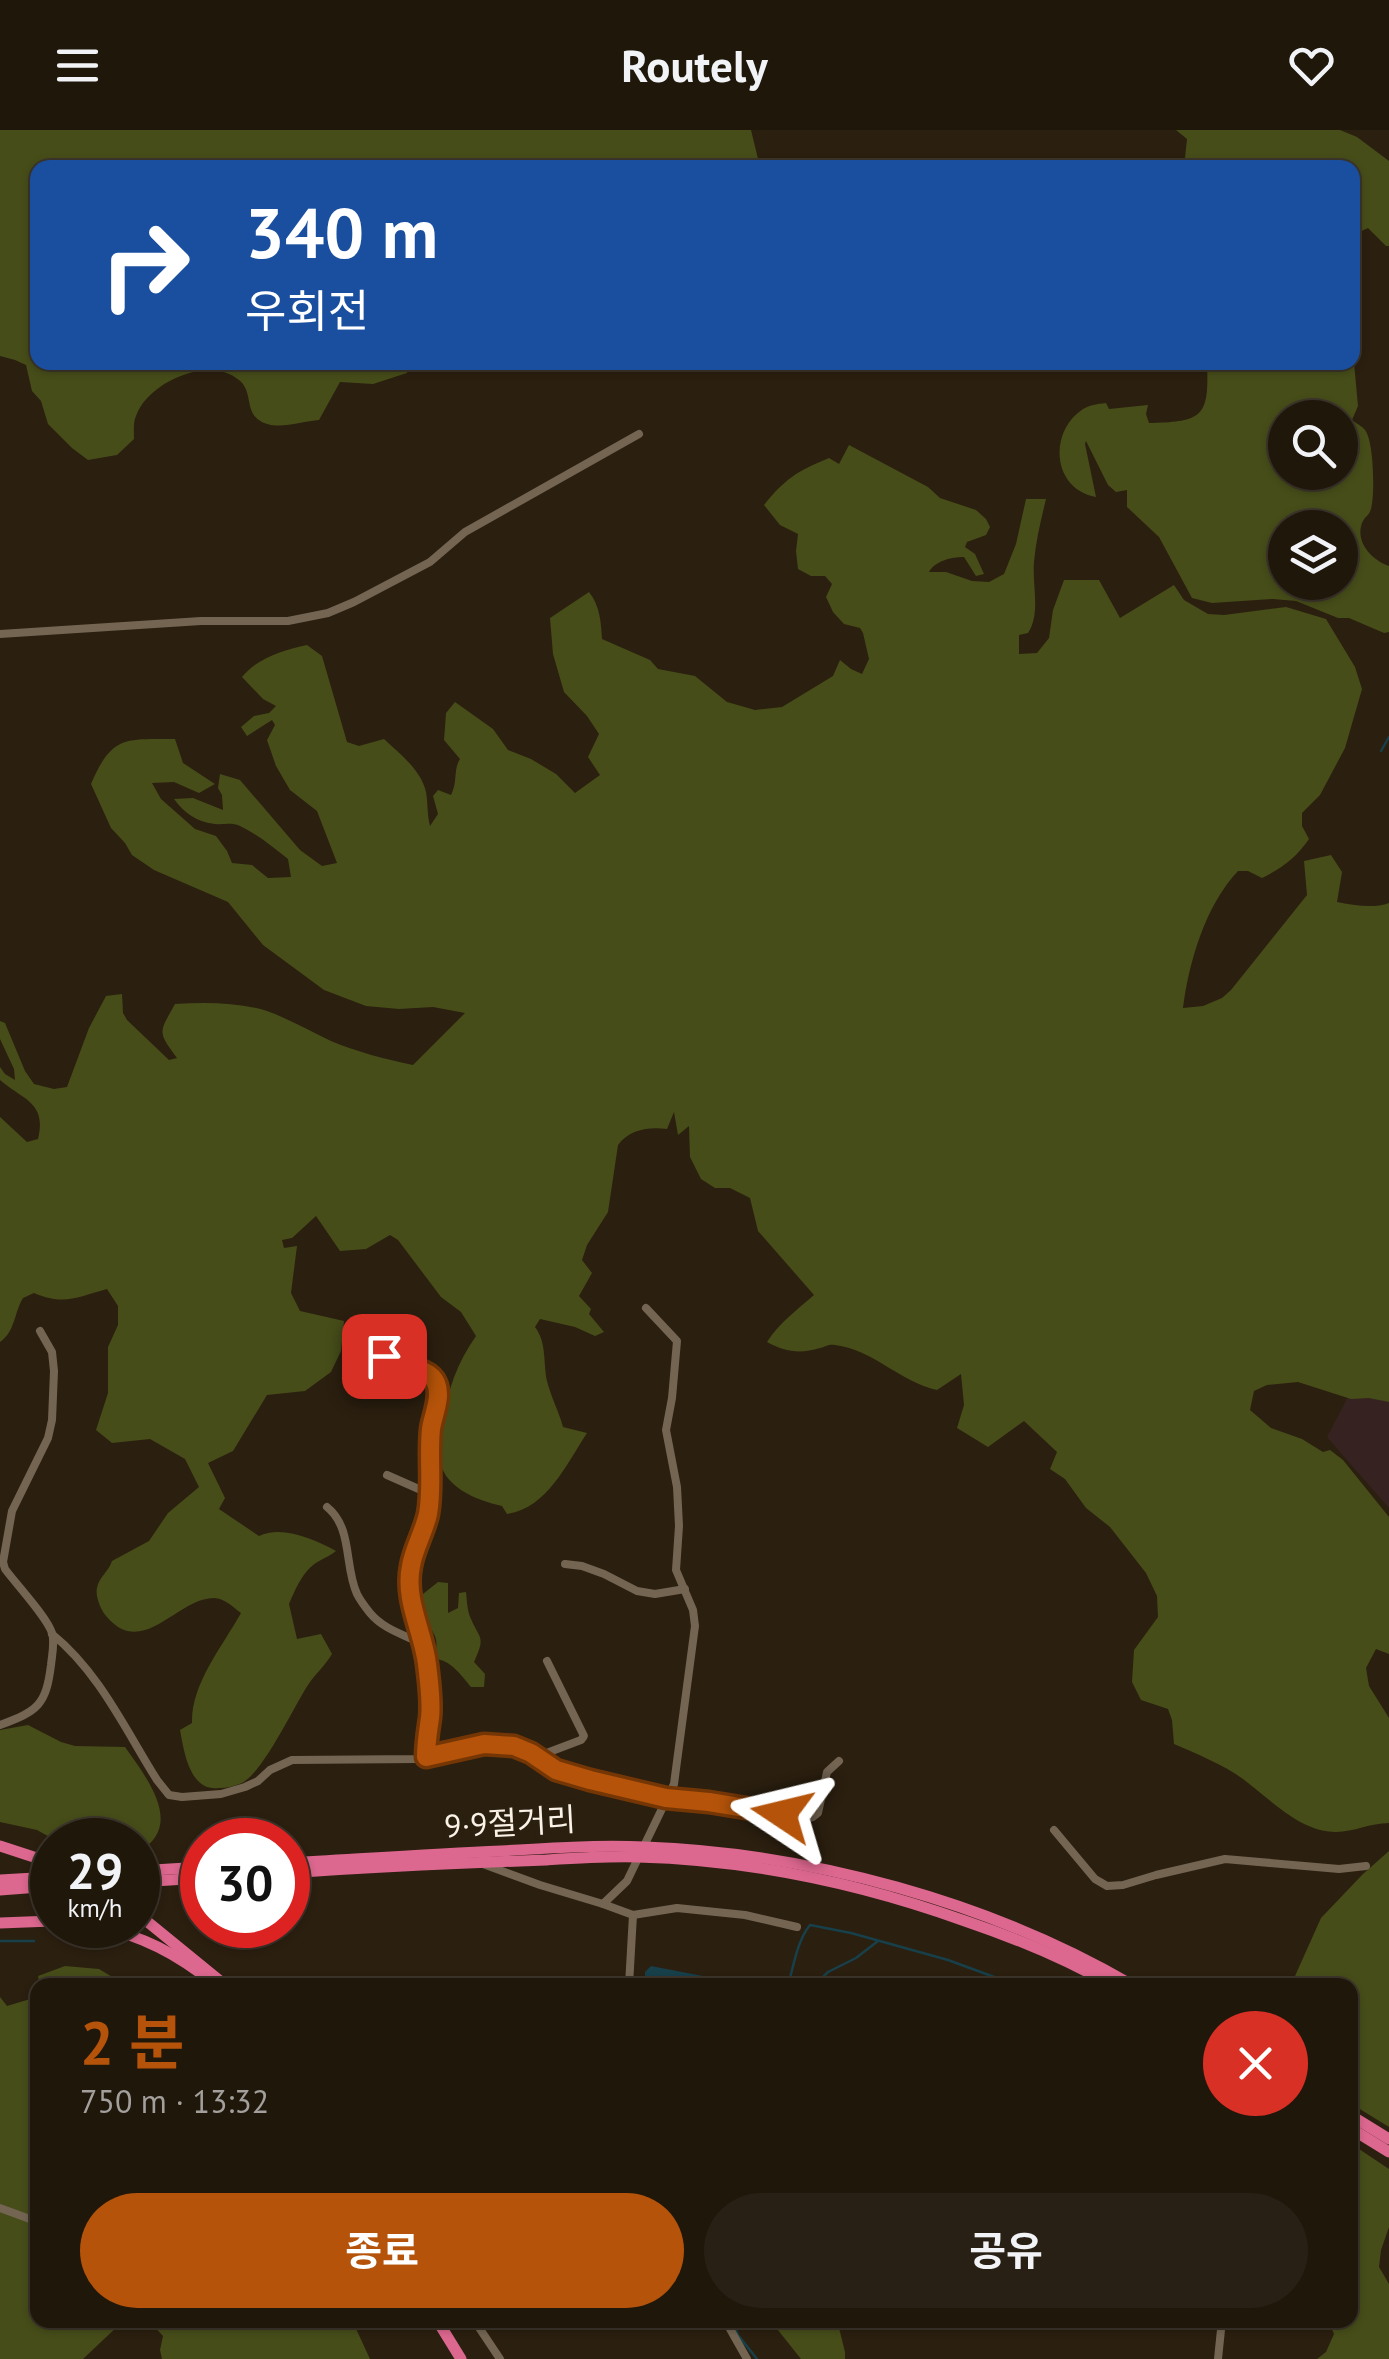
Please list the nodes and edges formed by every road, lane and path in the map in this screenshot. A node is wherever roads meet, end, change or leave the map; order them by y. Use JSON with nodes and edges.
{"nodes":[{"id":1,"x":640,"y":434,"type":"dead end"},
{"id":2,"x":0,"y":634,"type":"edge"},
{"id":3,"x":646,"y":1308,"type":"dead end"},
{"id":4,"x":393,"y":1322,"type":"dead end"},
{"id":5,"x":40,"y":1331,"type":"dead end"},
{"id":6,"x":388,"y":1475,"type":"dead end"},
{"id":7,"x":430,"y":1494,"type":"junction"},
{"id":8,"x":326,"y":1507,"type":"dead end"},
{"id":9,"x":1,"y":1561,"type":"edge"},
{"id":10,"x":565,"y":1564,"type":"dead end"},
{"id":11,"x":685,"y":1589,"type":"junction"},
{"id":12,"x":52,"y":1634,"type":"junction"},
{"id":13,"x":424,"y":1645,"type":"junction"},
{"id":14,"x":547,"y":1661,"type":"dead end"},
{"id":15,"x":0,"y":1726,"type":"edge"},
{"id":16,"x":426,"y":1757,"type":"junction"},
{"id":17,"x":536,"y":1757,"type":"junction"},
{"id":18,"x":839,"y":1761,"type":"dead end"},
{"id":19,"x":666,"y":1798,"type":"junction"},
{"id":20,"x":1054,"y":1830,"type":"dead end"},
{"id":21,"x":0,"y":1846,"type":"edge"},
{"id":22,"x":641,"y":1852,"type":"junction"},
{"id":23,"x":30,"y":1856,"type":"edge"},
{"id":24,"x":474,"y":1861,"type":"junction"},
{"id":25,"x":310,"y":1862,"type":"edge"},
{"id":26,"x":1366,"y":1866,"type":"dead end"},
{"id":27,"x":310,"y":1872,"type":"edge"},
{"id":28,"x":30,"y":1878,"type":"edge"},
{"id":29,"x":0,"y":1880,"type":"edge"},
{"id":30,"x":30,"y":1888,"type":"edge"},
{"id":31,"x":0,"y":1890,"type":"edge"},
{"id":32,"x":603,"y":1904,"type":"junction"},
{"id":33,"x":633,"y":1915,"type":"junction"},
{"id":34,"x":30,"y":1922,"type":"edge"},
{"id":35,"x":0,"y":1923,"type":"edge"},
{"id":36,"x":797,"y":1927,"type":"dead end"},
{"id":37,"x":160,"y":1932,"type":"edge"},
{"id":38,"x":160,"y":1947,"type":"edge"},
{"id":39,"x":209,"y":1978,"type":"edge"},
{"id":40,"x":211,"y":1978,"type":"edge"},
{"id":41,"x":629,"y":1978,"type":"edge"},
{"id":42,"x":1100,"y":1978,"type":"edge"},
{"id":43,"x":1120,"y":1978,"type":"edge"},
{"id":44,"x":1358,"y":2120,"type":"edge"},
{"id":45,"x":1358,"y":2133,"type":"edge"},
{"id":46,"x":1389,"y":2139,"type":"edge"},
{"id":47,"x":1389,"y":2152,"type":"edge"},
{"id":48,"x":0,"y":2208,"type":"edge"},
{"id":49,"x":30,"y":2219,"type":"edge"},
{"id":50,"x":442,"y":2328,"type":"edge"},
{"id":51,"x":451,"y":2328,"type":"edge"},
{"id":52,"x":482,"y":2328,"type":"edge"},
{"id":53,"x":730,"y":2328,"type":"edge"},
{"id":54,"x":1221,"y":2328,"type":"edge"},
{"id":55,"x":460,"y":2359,"type":"edge"},
{"id":56,"x":469,"y":2359,"type":"edge"},
{"id":57,"x":500,"y":2359,"type":"edge"},
{"id":58,"x":747,"y":2359,"type":"edge"},
{"id":59,"x":1218,"y":2359,"type":"edge"}],
"edges":[{"from":1,"to":2,"type":"street"},
{"from":3,"to":11,"type":"street"},
{"from":4,"to":7,"type":"street"},
{"from":5,"to":9,"type":"street"},
{"from":6,"to":7,"type":"street"},
{"from":7,"to":13,"type":"street"},
{"from":8,"to":13,"type":"street"},
{"from":9,"to":12,"type":"street"},
{"from":10,"to":11,"type":"street"},
{"from":11,"to":19,"type":"street"},
{"from":12,"to":15,"type":"street"},
{"from":12,"to":16,"type":"street"},
{"from":13,"to":16,"type":"street"},
{"from":14,"to":17,"type":"street"},
{"from":16,"to":17,"type":"street"},
{"from":17,"to":19,"type":"street"},
{"from":18,"to":19,"type":"street"},
{"from":19,"to":22,"type":"street"},
{"from":20,"to":26,"type":"street"},
{"from":21,"to":23,"type":"highway"},
{"from":22,"to":24,"type":"highway","name":"9·9절거리"},
{"from":22,"to":25,"type":"highway","name":"9·9절거리"},
{"from":22,"to":32,"type":"street"},
{"from":22,"to":42,"type":"highway","name":"9·9절거리"},
{"from":22,"to":43,"type":"highway","name":"9·9절거리"},
{"from":24,"to":27,"type":"highway","name":"9·9절거리"},
{"from":24,"to":32,"type":"street"},
{"from":28,"to":29,"type":"highway"},
{"from":30,"to":31,"type":"highway"},
{"from":32,"to":33,"type":"street"},
{"from":33,"to":36,"type":"street"},
{"from":33,"to":41,"type":"street"},
{"from":34,"to":35,"type":"highway"},
{"from":37,"to":40,"type":"highway"},
{"from":38,"to":39,"type":"highway"},
{"from":44,"to":46,"type":"highway"},
{"from":45,"to":47,"type":"highway"},
{"from":48,"to":49,"type":"street"},
{"from":50,"to":55,"type":"highway"},
{"from":51,"to":56,"type":"highway"},
{"from":52,"to":57,"type":"street"},
{"from":53,"to":58,"type":"street"},
{"from":54,"to":59,"type":"street"}]}
